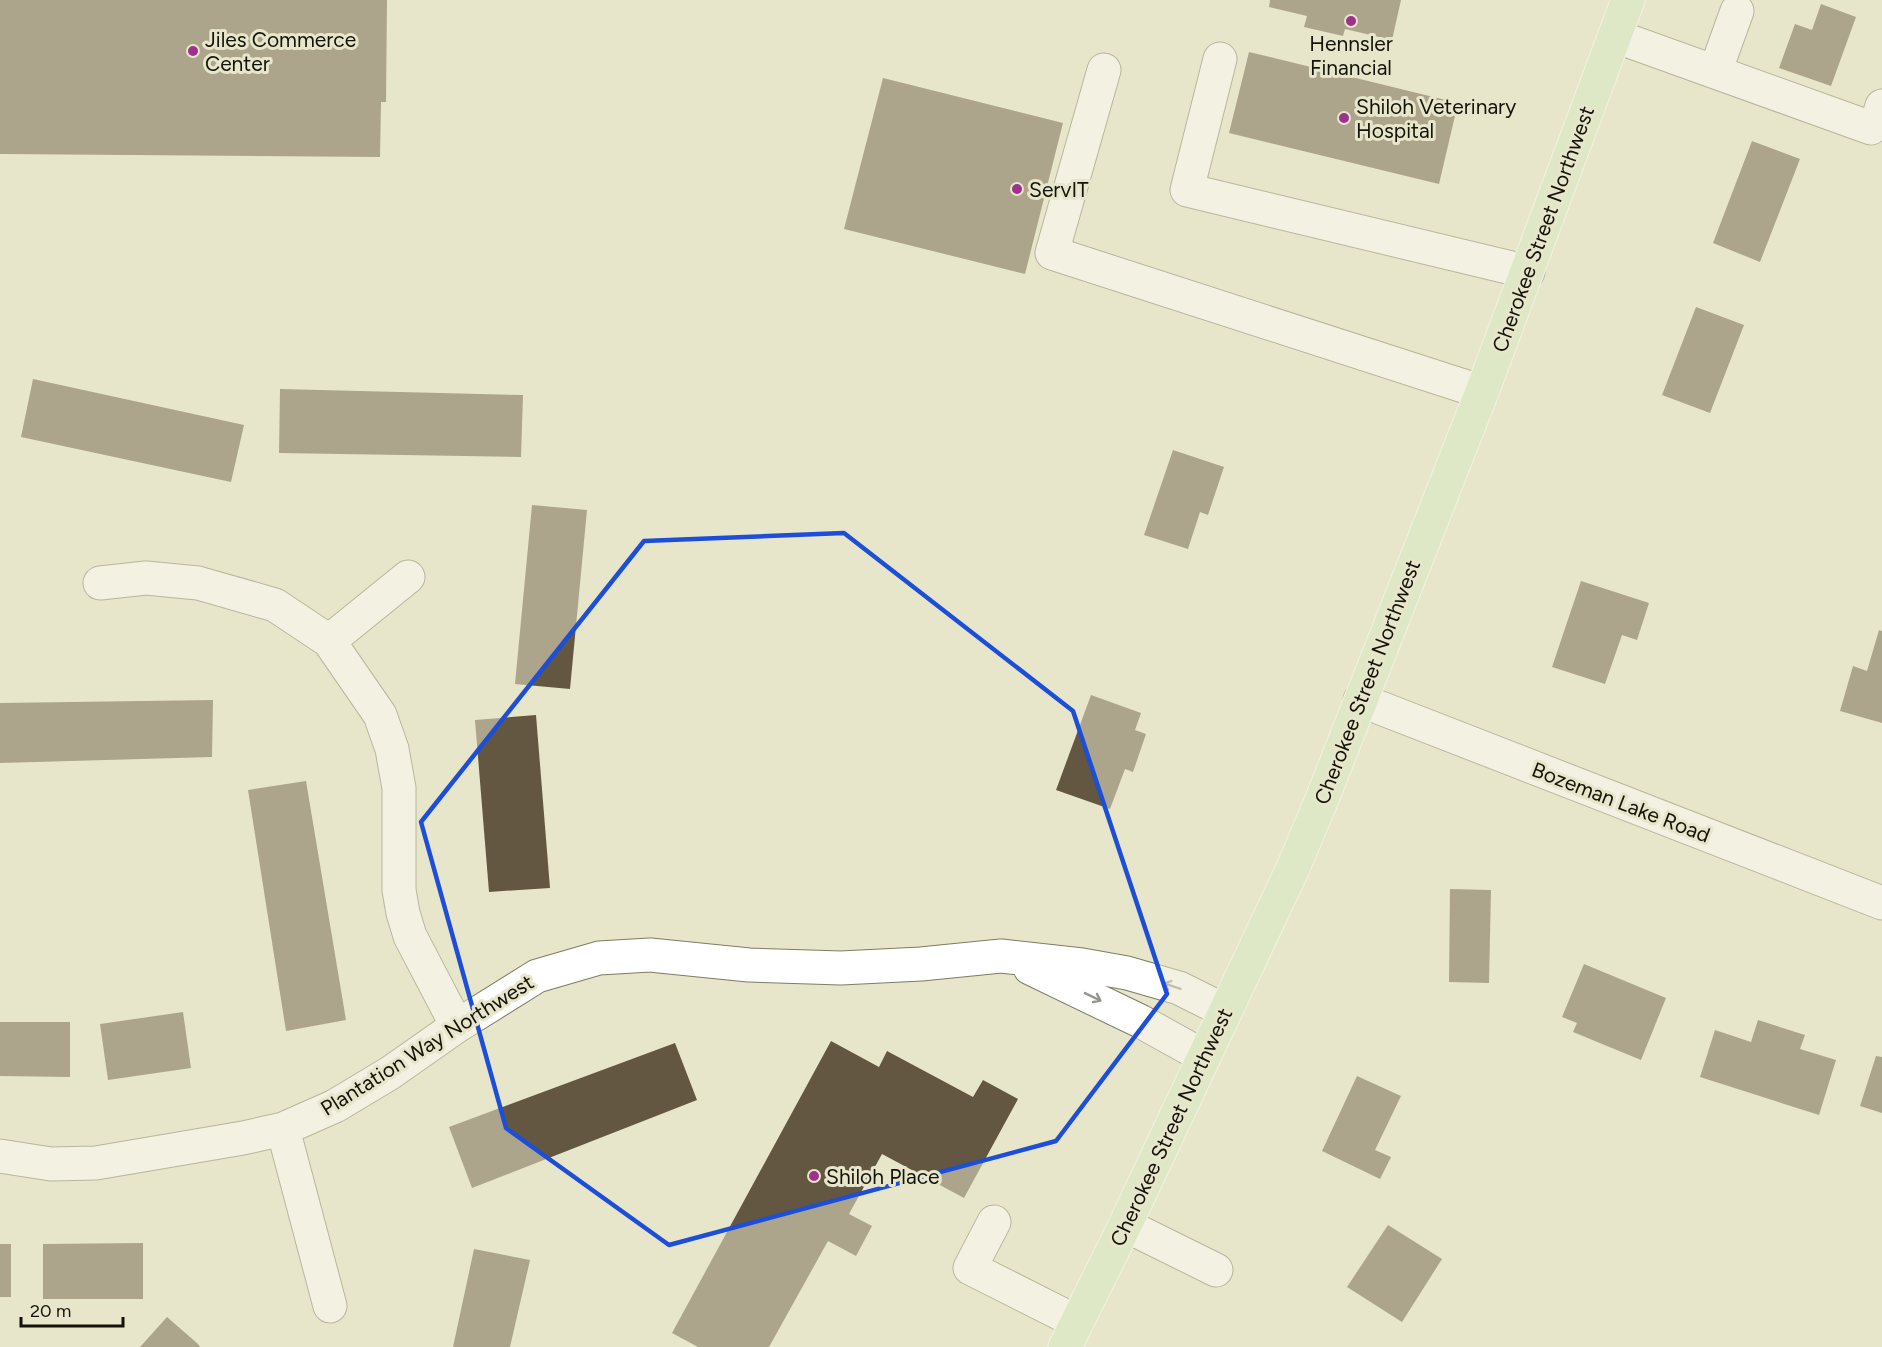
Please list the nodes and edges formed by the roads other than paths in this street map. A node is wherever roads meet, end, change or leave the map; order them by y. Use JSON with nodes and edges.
{"nodes":[{"id":1,"x":1628,"y":0,"type":"edge"},
{"id":2,"x":1737,"y":11,"type":"dead end"},
{"id":3,"x":1615,"y":36,"type":"junction"},
{"id":4,"x":1220,"y":59,"type":"dead end"},
{"id":5,"x":1104,"y":70,"type":"dead end"},
{"id":6,"x":1715,"y":72,"type":"junction"},
{"id":7,"x":1882,"y":105,"type":"edge"},
{"id":8,"x":1528,"y":272,"type":"junction"},
{"id":9,"x":1482,"y":392,"type":"junction"},
{"id":10,"x":408,"y":577,"type":"dead end"},
{"id":11,"x":100,"y":583,"type":"dead end"},
{"id":12,"x":329,"y":641,"type":"junction"},
{"id":13,"x":1360,"y":700,"type":"junction"},
{"id":14,"x":1882,"y":903,"type":"edge"},
{"id":15,"x":1001,"y":956,"type":"junction"},
{"id":16,"x":1225,"y":1011,"type":"junction"},
{"id":17,"x":457,"y":1026,"type":"junction"},
{"id":18,"x":1203,"y":1056,"type":"junction"},
{"id":19,"x":283,"y":1129,"type":"junction"},
{"id":20,"x":0,"y":1156,"type":"edge"},
{"id":21,"x":994,"y":1222,"type":"dead end"},
{"id":22,"x":1125,"y":1225,"type":"junction"},
{"id":23,"x":1216,"y":1270,"type":"dead end"},
{"id":24,"x":330,"y":1306,"type":"dead end"},
{"id":25,"x":1071,"y":1334,"type":"edge"}],
"edges":[{"from":1,"to":3,"type":"main road","name":"Cherokee Street Northwest"},
{"from":2,"to":6,"type":"street"},
{"from":3,"to":6,"type":"street"},
{"from":3,"to":8,"type":"main road","name":"Cherokee Street Northwest"},
{"from":4,"to":8,"type":"street"},
{"from":5,"to":9,"type":"street"},
{"from":6,"to":7,"type":"street"},
{"from":8,"to":9,"type":"main road","name":"Cherokee Street Northwest"},
{"from":9,"to":13,"type":"main road","name":"Cherokee Street Northwest"},
{"from":10,"to":12,"type":"street"},
{"from":11,"to":12,"type":"street"},
{"from":12,"to":17,"type":"street"},
{"from":13,"to":14,"type":"street","name":"Bozeman Lake Road"},
{"from":13,"to":16,"type":"main road","name":"Cherokee Street Northwest"},
{"from":16,"to":15,"type":"street","name":"Plantation Way Northwest","one_way":true},
{"from":15,"to":17,"type":"street","name":"Plantation Way Northwest"},
{"from":15,"to":18,"type":"street","name":"Plantation Way Northwest","one_way":true},
{"from":16,"to":18,"type":"main road","name":"Cherokee Street Northwest"},
{"from":17,"to":19,"type":"street","name":"Plantation Way Northwest"},
{"from":18,"to":22,"type":"main road","name":"Cherokee Street Northwest"},
{"from":19,"to":20,"type":"street","name":"Plantation Way Northwest"},
{"from":19,"to":24,"type":"street"},
{"from":21,"to":25,"type":"street"},
{"from":22,"to":23,"type":"street"},
{"from":22,"to":25,"type":"main road","name":"Cherokee Street Northwest"}]}
